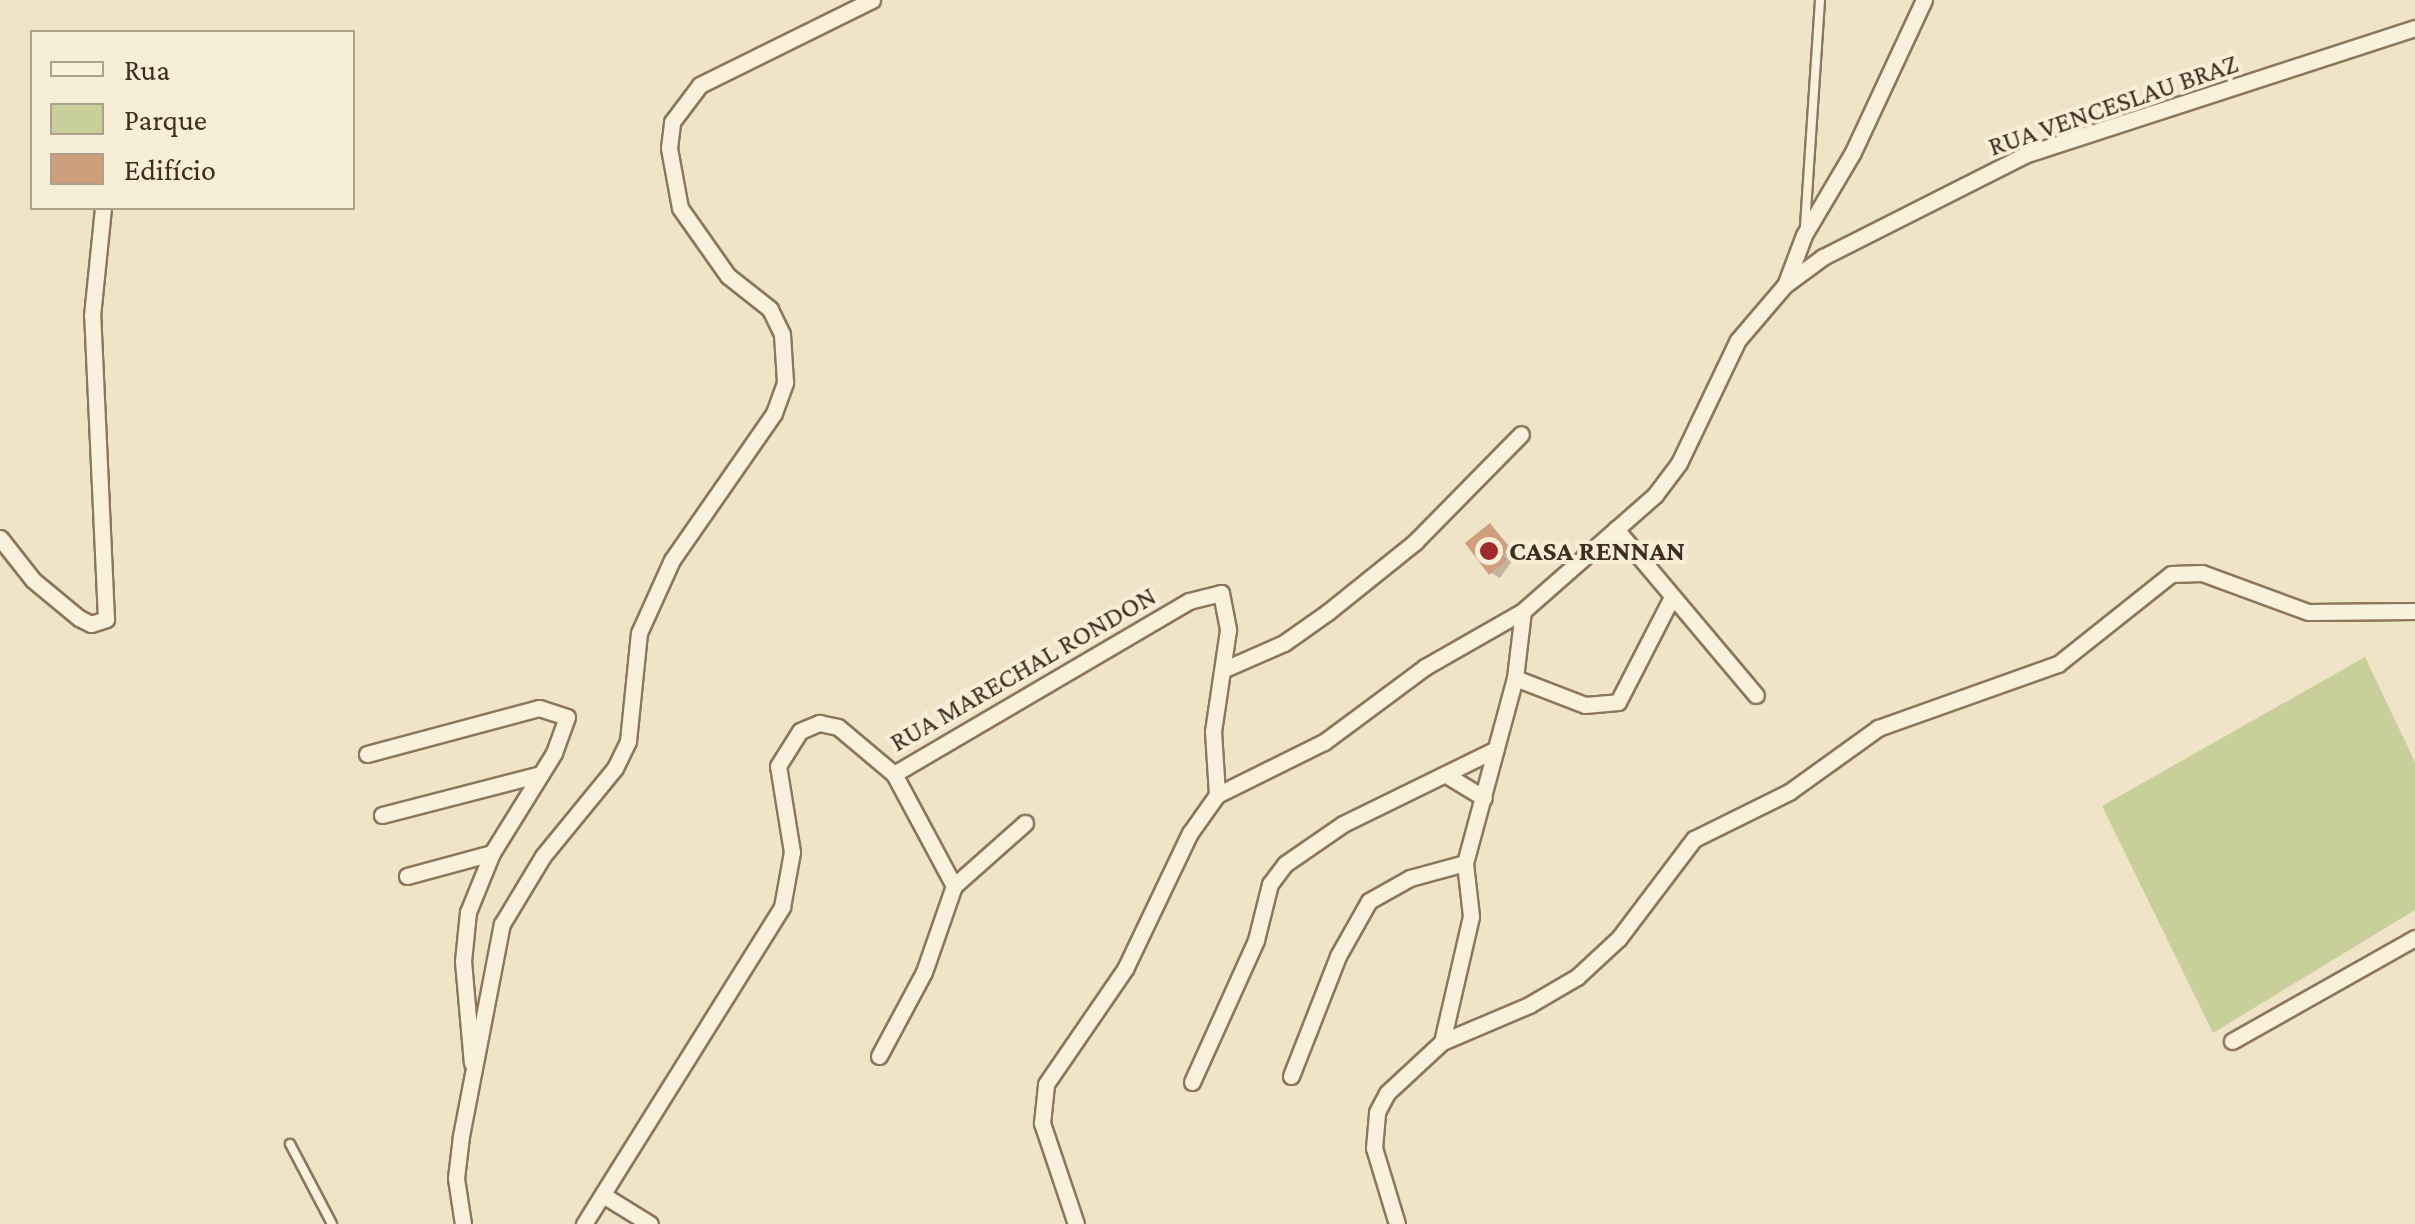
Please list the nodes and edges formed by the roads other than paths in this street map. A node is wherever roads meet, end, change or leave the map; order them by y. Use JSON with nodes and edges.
{"nodes":[{"id":1,"x":872,"y":0,"type":"edge"},
{"id":2,"x":1820,"y":0,"type":"edge"},
{"id":3,"x":1924,"y":0,"type":"edge"},
{"id":4,"x":2415,"y":28,"type":"edge"},
{"id":5,"x":103,"y":210,"type":"edge"},
{"id":6,"x":1804,"y":236,"type":"junction"},
{"id":7,"x":1786,"y":285,"type":"junction"},
{"id":8,"x":1522,"y":434,"type":"dead end"},
{"id":9,"x":1616,"y":529,"type":"junction"},
{"id":10,"x":0,"y":538,"type":"edge"},
{"id":11,"x":1672,"y":599,"type":"junction"},
{"id":12,"x":1524,"y":611,"type":"junction"},
{"id":13,"x":2415,"y":611,"type":"edge"},
{"id":14,"x":1227,"y":668,"type":"junction"},
{"id":15,"x":1516,"y":678,"type":"junction"},
{"id":16,"x":1756,"y":695,"type":"dead end"},
{"id":17,"x":1496,"y":750,"type":"junction"},
{"id":18,"x":367,"y":754,"type":"dead end"},
{"id":19,"x":540,"y":774,"type":"junction"},
{"id":20,"x":894,"y":774,"type":"junction"},
{"id":21,"x":1448,"y":776,"type":"junction"},
{"id":22,"x":1217,"y":795,"type":"junction"},
{"id":23,"x":1484,"y":798,"type":"junction"},
{"id":24,"x":382,"y":815,"type":"dead end"},
{"id":25,"x":1026,"y":824,"type":"dead end"},
{"id":26,"x":492,"y":853,"type":"junction"},
{"id":27,"x":1465,"y":863,"type":"junction"},
{"id":28,"x":408,"y":876,"type":"dead end"},
{"id":29,"x":954,"y":886,"type":"junction"},
{"id":30,"x":2415,"y":938,"type":"edge"},
{"id":31,"x":2232,"y":1041,"type":"dead end"},
{"id":32,"x":1442,"y":1042,"type":"junction"},
{"id":33,"x":879,"y":1056,"type":"dead end"},
{"id":34,"x":474,"y":1076,"type":"junction"},
{"id":35,"x":1292,"y":1076,"type":"dead end"},
{"id":36,"x":1192,"y":1082,"type":"dead end"},
{"id":37,"x":290,"y":1144,"type":"dead end"},
{"id":38,"x":603,"y":1195,"type":"junction"},
{"id":39,"x":332,"y":1224,"type":"edge"},
{"id":40,"x":463,"y":1224,"type":"edge"},
{"id":41,"x":584,"y":1224,"type":"edge"},
{"id":42,"x":650,"y":1224,"type":"edge"},
{"id":43,"x":1076,"y":1224,"type":"edge"},
{"id":44,"x":1397,"y":1224,"type":"edge"}],
"edges":[{"from":1,"to":34,"type":"street"},
{"from":2,"to":6,"type":"lane","name":"RUA VENCESLAU BRAZ"},
{"from":3,"to":6,"type":"street","name":"RUA VENCESLAU BRAZ"},
{"from":4,"to":7,"type":"street","name":"RUA VENCESLAU BRAZ"},
{"from":5,"to":10,"type":"street"},
{"from":6,"to":7,"type":"street","name":"RUA VENCESLAU BRAZ"},
{"from":7,"to":9,"type":"street","name":"RUA VENCESLAU BRAZ"},
{"from":8,"to":14,"type":"street"},
{"from":9,"to":11,"type":"street"},
{"from":9,"to":12,"type":"street","name":"RUA VENCESLAU BRAZ"},
{"from":11,"to":15,"type":"street"},
{"from":11,"to":16,"type":"street"},
{"from":12,"to":15,"type":"street"},
{"from":12,"to":22,"type":"street","name":"RUA VENCESLAU BRAZ"},
{"from":13,"to":32,"type":"street"},
{"from":14,"to":20,"type":"street","name":"RUA MARECHAL RONDON"},
{"from":14,"to":22,"type":"street","name":"RUA MARECHAL RONDON"},
{"from":15,"to":17,"type":"street"},
{"from":17,"to":21,"type":"street"},
{"from":17,"to":23,"type":"street"},
{"from":18,"to":19,"type":"street"},
{"from":19,"to":24,"type":"street"},
{"from":19,"to":26,"type":"street"},
{"from":20,"to":29,"type":"street"},
{"from":20,"to":38,"type":"street","name":"RUA MARECHAL RONDON"},
{"from":21,"to":23,"type":"street"},
{"from":21,"to":36,"type":"street"},
{"from":22,"to":43,"type":"street","name":"RUA VENCESLAU BRAZ"},
{"from":23,"to":27,"type":"street"},
{"from":25,"to":29,"type":"street"},
{"from":26,"to":28,"type":"street"},
{"from":26,"to":34,"type":"street"},
{"from":27,"to":32,"type":"street"},
{"from":27,"to":35,"type":"street"},
{"from":29,"to":33,"type":"street"},
{"from":30,"to":31,"type":"street"},
{"from":32,"to":44,"type":"street"},
{"from":34,"to":40,"type":"street"},
{"from":37,"to":39,"type":"lane"},
{"from":38,"to":41,"type":"street","name":"RUA MARECHAL RONDON"},
{"from":38,"to":42,"type":"street"}]}
